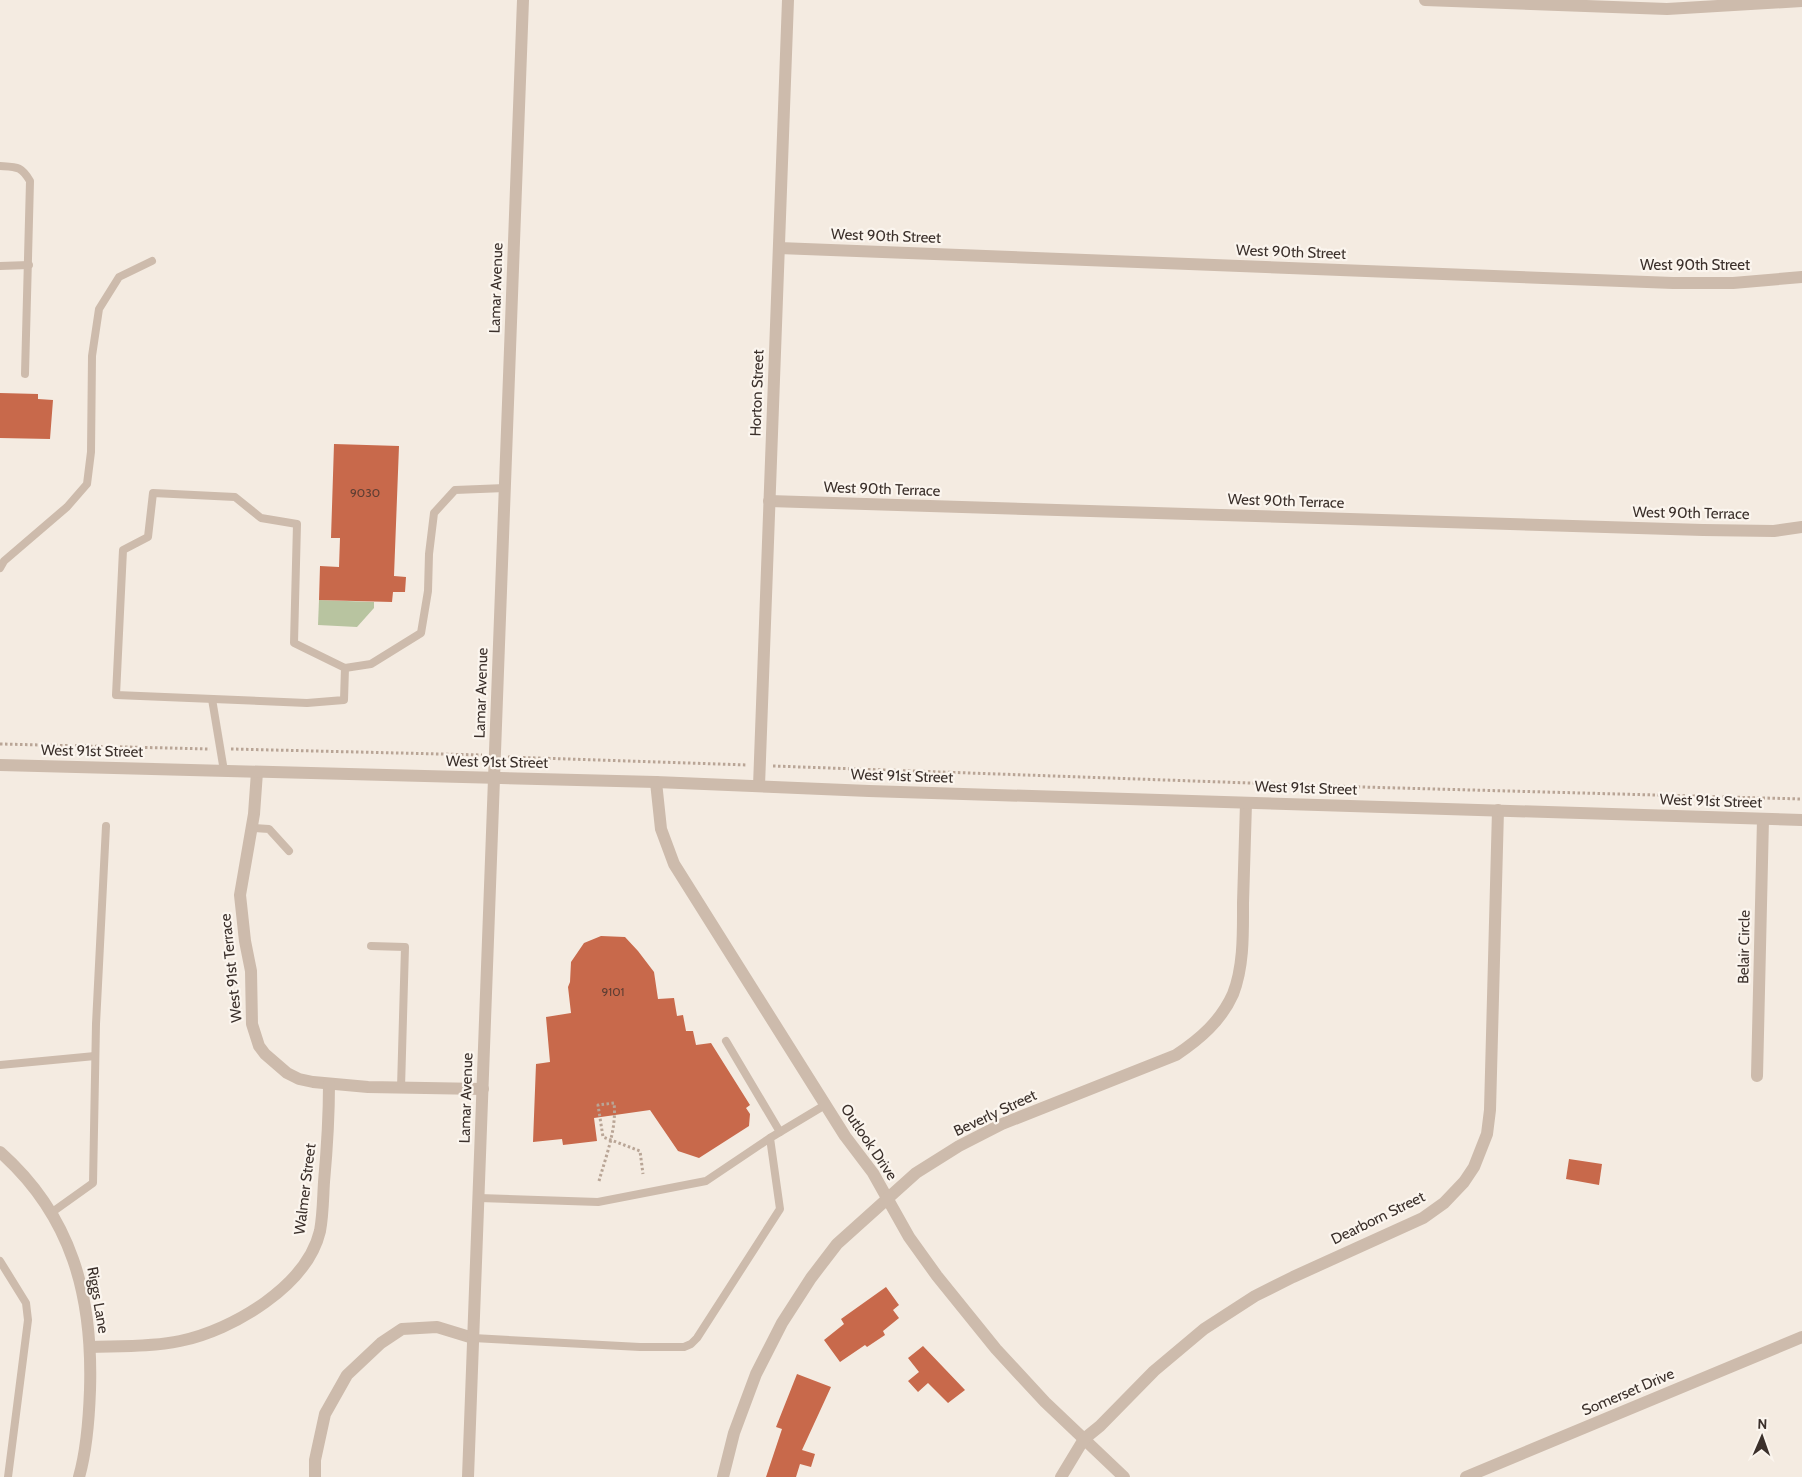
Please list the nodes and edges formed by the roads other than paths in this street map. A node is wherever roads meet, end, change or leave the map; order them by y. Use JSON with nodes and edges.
{"nodes":[{"id":1,"x":523,"y":0,"type":"edge"},
{"id":2,"x":788,"y":0,"type":"edge"},
{"id":3,"x":1425,"y":0,"type":"edge"},
{"id":4,"x":1802,"y":1,"type":"edge"},
{"id":5,"x":0,"y":166,"type":"edge"},
{"id":6,"x":779,"y":248,"type":"junction"},
{"id":7,"x":152,"y":262,"type":"dead end"},
{"id":8,"x":29,"y":265,"type":"junction"},
{"id":9,"x":0,"y":266,"type":"edge"},
{"id":10,"x":1802,"y":277,"type":"edge"},
{"id":11,"x":25,"y":374,"type":"dead end"},
{"id":12,"x":505,"y":488,"type":"junction"},
{"id":13,"x":769,"y":501,"type":"junction"},
{"id":14,"x":1802,"y":527,"type":"edge"},
{"id":15,"x":0,"y":568,"type":"edge"},
{"id":16,"x":345,"y":668,"type":"junction"},
{"id":17,"x":212,"y":699,"type":"junction"},
{"id":18,"x":0,"y":765,"type":"edge"},
{"id":19,"x":224,"y":771,"type":"junction"},
{"id":20,"x":257,"y":772,"type":"junction"},
{"id":21,"x":495,"y":778,"type":"junction"},
{"id":22,"x":656,"y":782,"type":"junction"},
{"id":23,"x":759,"y":786,"type":"junction"},
{"id":24,"x":1246,"y":803,"type":"junction"},
{"id":25,"x":1498,"y":810,"type":"junction"},
{"id":26,"x":1763,"y":818,"type":"junction"},
{"id":27,"x":1802,"y":820,"type":"edge"},
{"id":28,"x":106,"y":826,"type":"dead end"},
{"id":29,"x":252,"y":828,"type":"junction"},
{"id":30,"x":289,"y":851,"type":"dead end"},
{"id":31,"x":371,"y":946,"type":"dead end"},
{"id":32,"x":726,"y":1041,"type":"dead end"},
{"id":33,"x":95,"y":1056,"type":"junction"},
{"id":34,"x":0,"y":1064,"type":"edge"},
{"id":35,"x":1757,"y":1076,"type":"dead end"},
{"id":36,"x":329,"y":1084,"type":"junction"},
{"id":37,"x":401,"y":1088,"type":"junction"},
{"id":38,"x":483,"y":1089,"type":"junction"},
{"id":39,"x":825,"y":1105,"type":"junction"},
{"id":40,"x":780,"y":1132,"type":"junction"},
{"id":41,"x":770,"y":1138,"type":"junction"},
{"id":42,"x":0,"y":1152,"type":"edge"},
{"id":43,"x":478,"y":1198,"type":"junction"},
{"id":44,"x":887,"y":1199,"type":"junction"},
{"id":45,"x":51,"y":1213,"type":"junction"},
{"id":46,"x":0,"y":1261,"type":"edge"},
{"id":47,"x":1802,"y":1337,"type":"edge"},
{"id":48,"x":473,"y":1338,"type":"junction"},
{"id":49,"x":90,"y":1348,"type":"junction"},
{"id":50,"x":1084,"y":1440,"type":"junction"},
{"id":51,"x":8,"y":1477,"type":"edge"},
{"id":52,"x":79,"y":1477,"type":"edge"},
{"id":53,"x":315,"y":1477,"type":"edge"},
{"id":54,"x":468,"y":1477,"type":"edge"},
{"id":55,"x":723,"y":1477,"type":"edge"},
{"id":56,"x":1061,"y":1477,"type":"edge"},
{"id":57,"x":1124,"y":1477,"type":"edge"},
{"id":58,"x":1466,"y":1477,"type":"edge"}],
"edges":[{"from":1,"to":12,"type":"street","name":"Lamar Avenue"},
{"from":2,"to":6,"type":"street","name":"Horton Street"},
{"from":3,"to":4,"type":"street"},
{"from":5,"to":8,"type":"lane"},
{"from":6,"to":10,"type":"street","name":"West 90th Street"},
{"from":6,"to":13,"type":"street","name":"Horton Street"},
{"from":7,"to":15,"type":"lane"},
{"from":8,"to":9,"type":"lane"},
{"from":8,"to":11,"type":"lane"},
{"from":12,"to":16,"type":"lane"},
{"from":12,"to":21,"type":"street","name":"Lamar Avenue"},
{"from":13,"to":14,"type":"street","name":"West 90th Terrace"},
{"from":13,"to":23,"type":"street","name":"Horton Street"},
{"from":16,"to":17,"type":"lane"},
{"from":16,"to":17,"type":"lane"},
{"from":17,"to":19,"type":"lane"},
{"from":18,"to":19,"type":"street","name":"West 91st Street"},
{"from":19,"to":20,"type":"street","name":"West 91st Street"},
{"from":20,"to":21,"type":"street","name":"West 91st Street"},
{"from":20,"to":29,"type":"street","name":"West 91st Terrace"},
{"from":21,"to":22,"type":"street","name":"West 91st Street"},
{"from":21,"to":38,"type":"street","name":"Lamar Avenue"},
{"from":22,"to":23,"type":"street","name":"West 91st Street"},
{"from":22,"to":39,"type":"street","name":"Outlook Drive"},
{"from":23,"to":24,"type":"street","name":"West 91st Street"},
{"from":24,"to":25,"type":"street","name":"West 91st Street"},
{"from":24,"to":44,"type":"street","name":"Beverly Street"},
{"from":25,"to":26,"type":"street","name":"West 91st Street"},
{"from":25,"to":50,"type":"street","name":"Dearborn Street"},
{"from":26,"to":27,"type":"street","name":"West 91st Street"},
{"from":26,"to":35,"type":"street","name":"Belair Circle"},
{"from":28,"to":33,"type":"lane"},
{"from":29,"to":30,"type":"lane"},
{"from":29,"to":36,"type":"street","name":"West 91st Terrace"},
{"from":31,"to":37,"type":"lane"},
{"from":32,"to":40,"type":"lane"},
{"from":33,"to":34,"type":"lane"},
{"from":33,"to":45,"type":"lane"},
{"from":36,"to":37,"type":"street","name":"West 91st Terrace"},
{"from":36,"to":49,"type":"street","name":"Walmer Street"},
{"from":37,"to":38,"type":"street","name":"West 91st Terrace"},
{"from":38,"to":43,"type":"street","name":"Lamar Avenue"},
{"from":39,"to":40,"type":"lane"},
{"from":39,"to":44,"type":"street","name":"Outlook Drive"},
{"from":40,"to":41,"type":"lane"},
{"from":41,"to":43,"type":"lane"},
{"from":41,"to":48,"type":"lane"},
{"from":42,"to":45,"type":"street","name":"Riggs Lane"},
{"from":43,"to":48,"type":"street","name":"Lamar Avenue"},
{"from":44,"to":50,"type":"street","name":"Outlook Drive"},
{"from":44,"to":55,"type":"street","name":"Beverly Street"},
{"from":45,"to":49,"type":"street","name":"Riggs Lane"},
{"from":46,"to":51,"type":"lane"},
{"from":47,"to":58,"type":"street","name":"Somerset Drive"},
{"from":48,"to":53,"type":"street"},
{"from":48,"to":54,"type":"street","name":"Lamar Avenue"},
{"from":49,"to":52,"type":"street","name":"Riggs Lane"},
{"from":50,"to":56,"type":"street","name":"Dearborn Street"},
{"from":50,"to":57,"type":"street","name":"Outlook Drive"}]}
